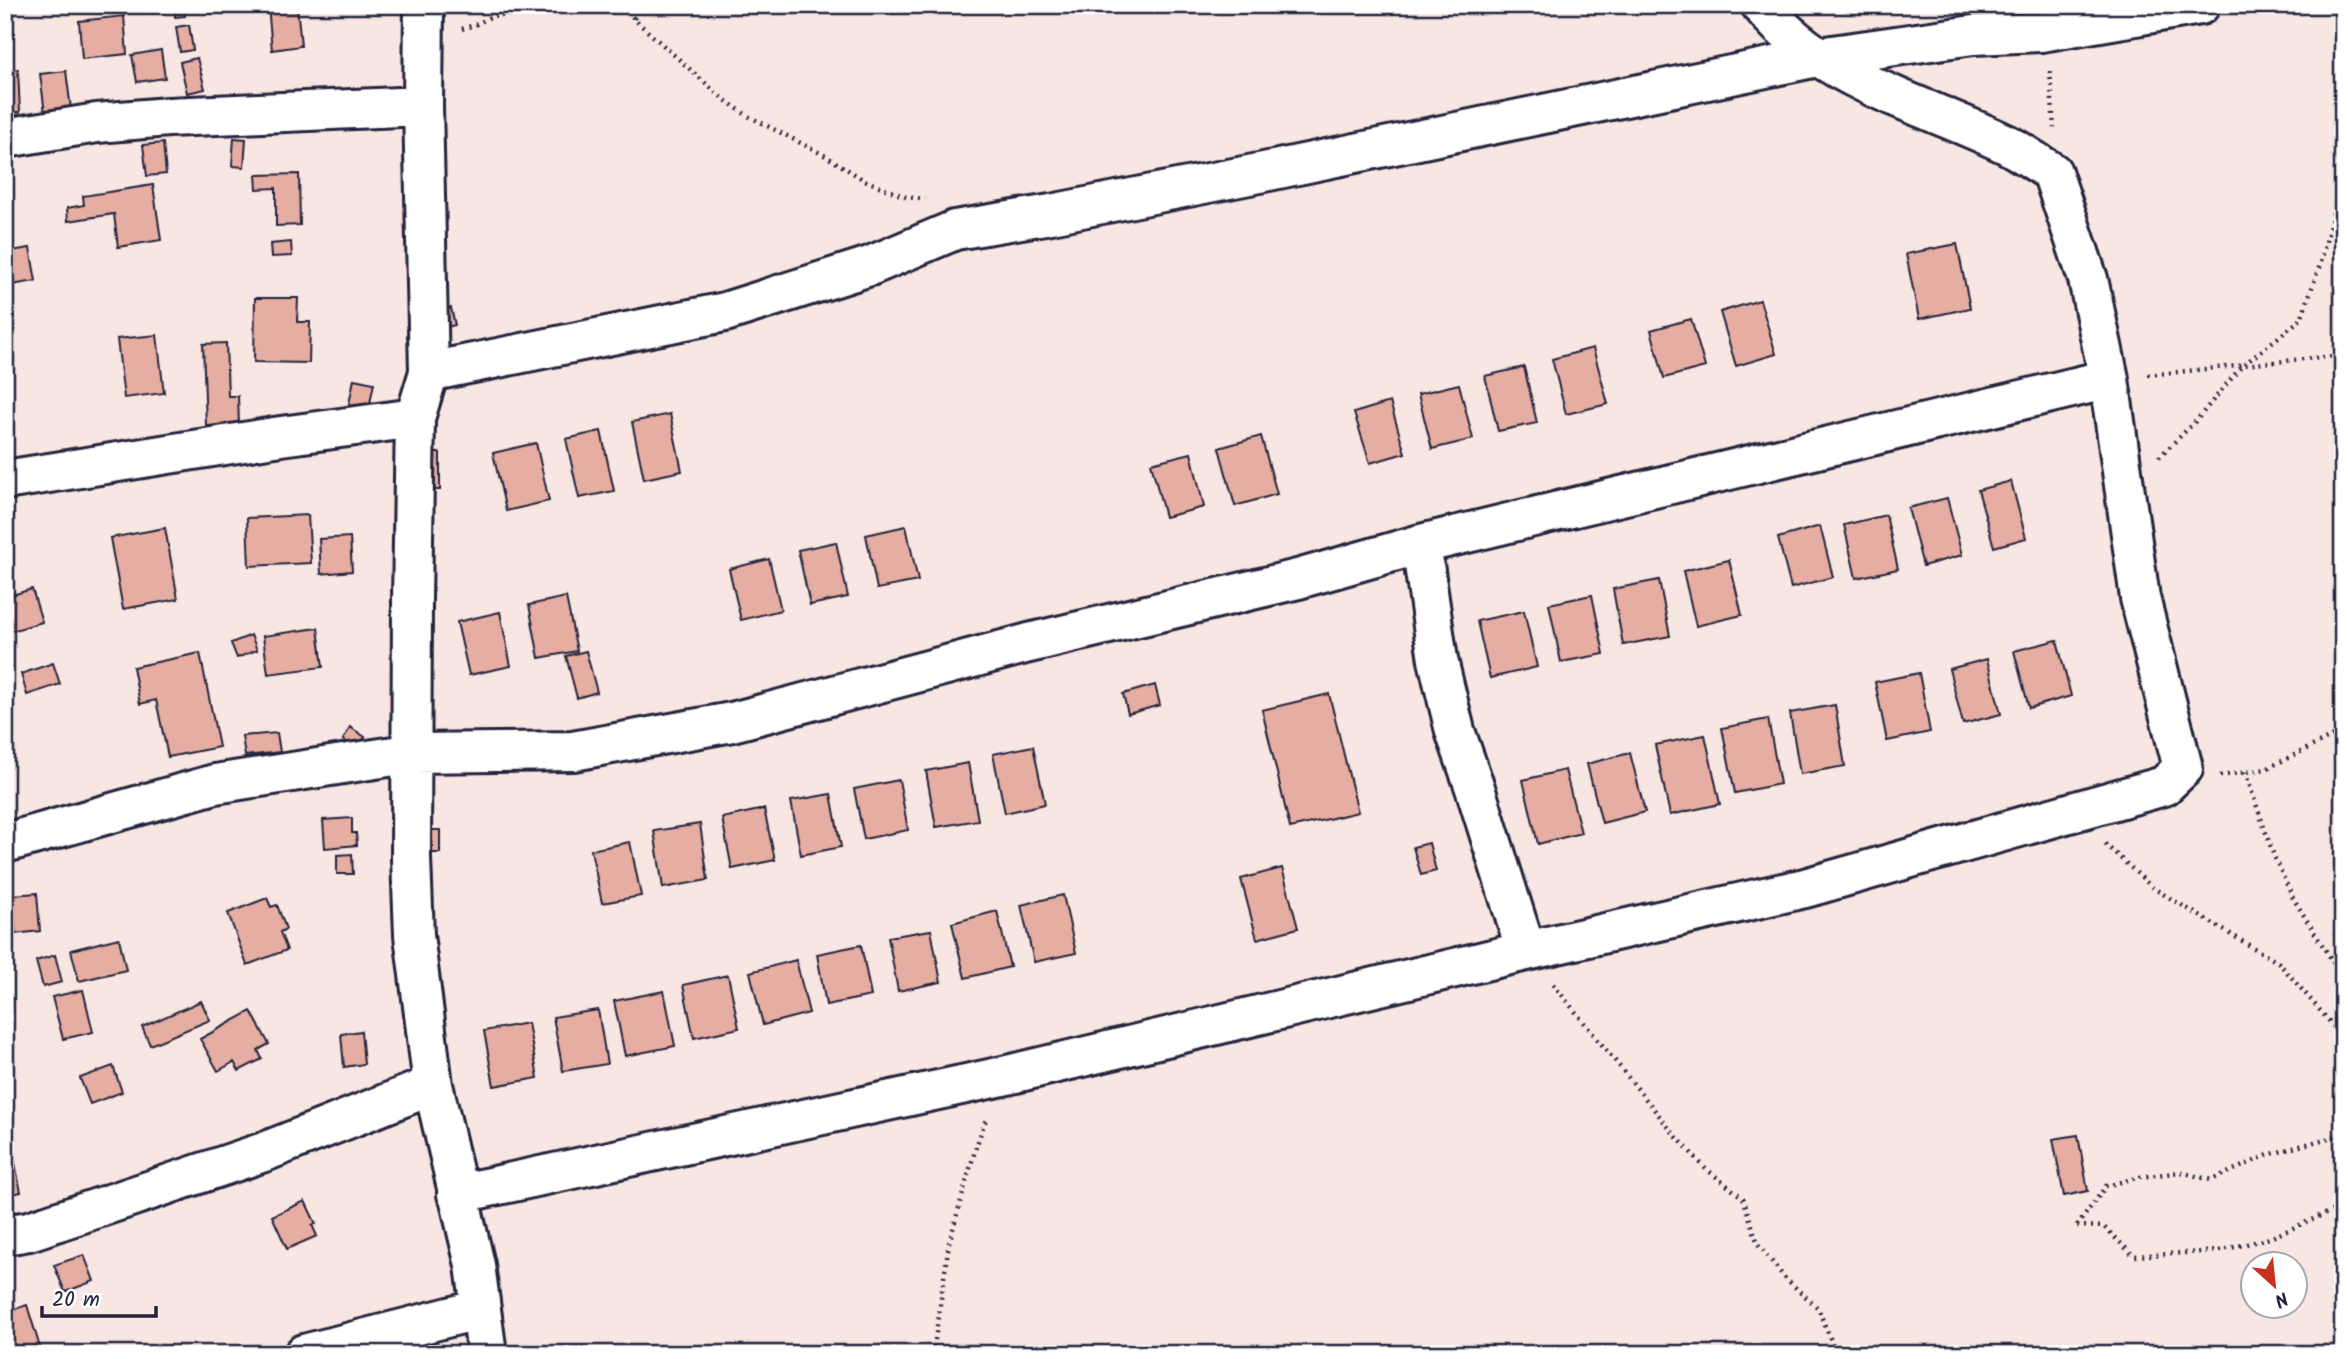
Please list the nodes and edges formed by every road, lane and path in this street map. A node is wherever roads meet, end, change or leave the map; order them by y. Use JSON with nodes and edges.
{"nodes":[{"id":1,"x":527,"y":5,"type":"edge"},
{"id":2,"x":624,"y":5,"type":"edge"},
{"id":3,"x":639,"y":5,"type":"edge"},
{"id":4,"x":1761,"y":5,"type":"edge"},
{"id":5,"x":2200,"y":5,"type":"edge"},
{"id":6,"x":634,"y":19,"type":"junction"},
{"id":7,"x":424,"y":20,"type":"edge"},
{"id":8,"x":2041,"y":32,"type":"junction"},
{"id":9,"x":1818,"y":57,"type":"junction"},
{"id":10,"x":423,"y":106,"type":"junction"},
{"id":11,"x":5,"y":138,"type":"edge"},
{"id":12,"x":2052,"y":172,"type":"junction"},
{"id":13,"x":2343,"y":173,"type":"edge"},
{"id":14,"x":927,"y":199,"type":"dead end"},
{"id":15,"x":2343,"y":355,"type":"edge"},
{"id":16,"x":2241,"y":367,"type":"junction"},
{"id":17,"x":429,"y":372,"type":"junction"},
{"id":18,"x":2109,"y":379,"type":"junction"},
{"id":19,"x":415,"y":418,"type":"junction"},
{"id":20,"x":5,"y":480,"type":"edge"},
{"id":21,"x":2125,"y":493,"type":"junction"},
{"id":22,"x":1421,"y":544,"type":"junction"},
{"id":23,"x":2343,"y":731,"type":"edge"},
{"id":24,"x":413,"y":753,"type":"junction"},
{"id":25,"x":2245,"y":772,"type":"junction"},
{"id":26,"x":2164,"y":786,"type":"junction"},
{"id":27,"x":2071,"y":813,"type":"junction"},
{"id":28,"x":5,"y":843,"type":"edge"},
{"id":29,"x":1526,"y":951,"type":"junction"},
{"id":30,"x":2343,"y":978,"type":"edge"},
{"id":31,"x":2343,"y":1037,"type":"edge"},
{"id":32,"x":1003,"y":1076,"type":"junction"},
{"id":33,"x":433,"y":1085,"type":"junction"},
{"id":34,"x":2343,"y":1134,"type":"edge"},
{"id":35,"x":457,"y":1194,"type":"junction"},
{"id":36,"x":2343,"y":1206,"type":"edge"},
{"id":37,"x":5,"y":1235,"type":"edge"},
{"id":38,"x":481,"y":1309,"type":"junction"},
{"id":39,"x":304,"y":1354,"type":"edge"},
{"id":40,"x":487,"y":1354,"type":"edge"},
{"id":41,"x":933,"y":1354,"type":"edge"},
{"id":42,"x":1840,"y":1354,"type":"edge"}],
"edges":[{"from":1,"to":7,"type":"path"},
{"from":2,"to":6,"type":"path"},
{"from":3,"to":6,"type":"path"},
{"from":4,"to":9,"type":"street"},
{"from":5,"to":8,"type":"street"},
{"from":6,"to":14,"type":"path"},
{"from":7,"to":10,"type":"street"},
{"from":8,"to":9,"type":"street"},
{"from":8,"to":12,"type":"path"},
{"from":9,"to":12,"type":"street"},
{"from":9,"to":17,"type":"street"},
{"from":10,"to":11,"type":"street"},
{"from":10,"to":17,"type":"street"},
{"from":12,"to":18,"type":"street"},
{"from":13,"to":16,"type":"path"},
{"from":15,"to":16,"type":"path"},
{"from":16,"to":18,"type":"path"},
{"from":16,"to":21,"type":"path"},
{"from":17,"to":19,"type":"street"},
{"from":18,"to":21,"type":"street"},
{"from":18,"to":22,"type":"street"},
{"from":19,"to":20,"type":"street"},
{"from":19,"to":24,"type":"street"},
{"from":21,"to":26,"type":"street"},
{"from":22,"to":24,"type":"street"},
{"from":22,"to":29,"type":"street"},
{"from":23,"to":25,"type":"path"},
{"from":24,"to":28,"type":"street"},
{"from":24,"to":33,"type":"street"},
{"from":25,"to":26,"type":"path"},
{"from":25,"to":30,"type":"path"},
{"from":26,"to":27,"type":"street"},
{"from":27,"to":29,"type":"street"},
{"from":27,"to":31,"type":"path"},
{"from":29,"to":32,"type":"street"},
{"from":29,"to":42,"type":"path"},
{"from":32,"to":35,"type":"street"},
{"from":32,"to":41,"type":"path"},
{"from":33,"to":35,"type":"street"},
{"from":33,"to":37,"type":"street"},
{"from":34,"to":36,"type":"path"},
{"from":35,"to":38,"type":"street"},
{"from":38,"to":39,"type":"street"},
{"from":38,"to":40,"type":"street"}]}
